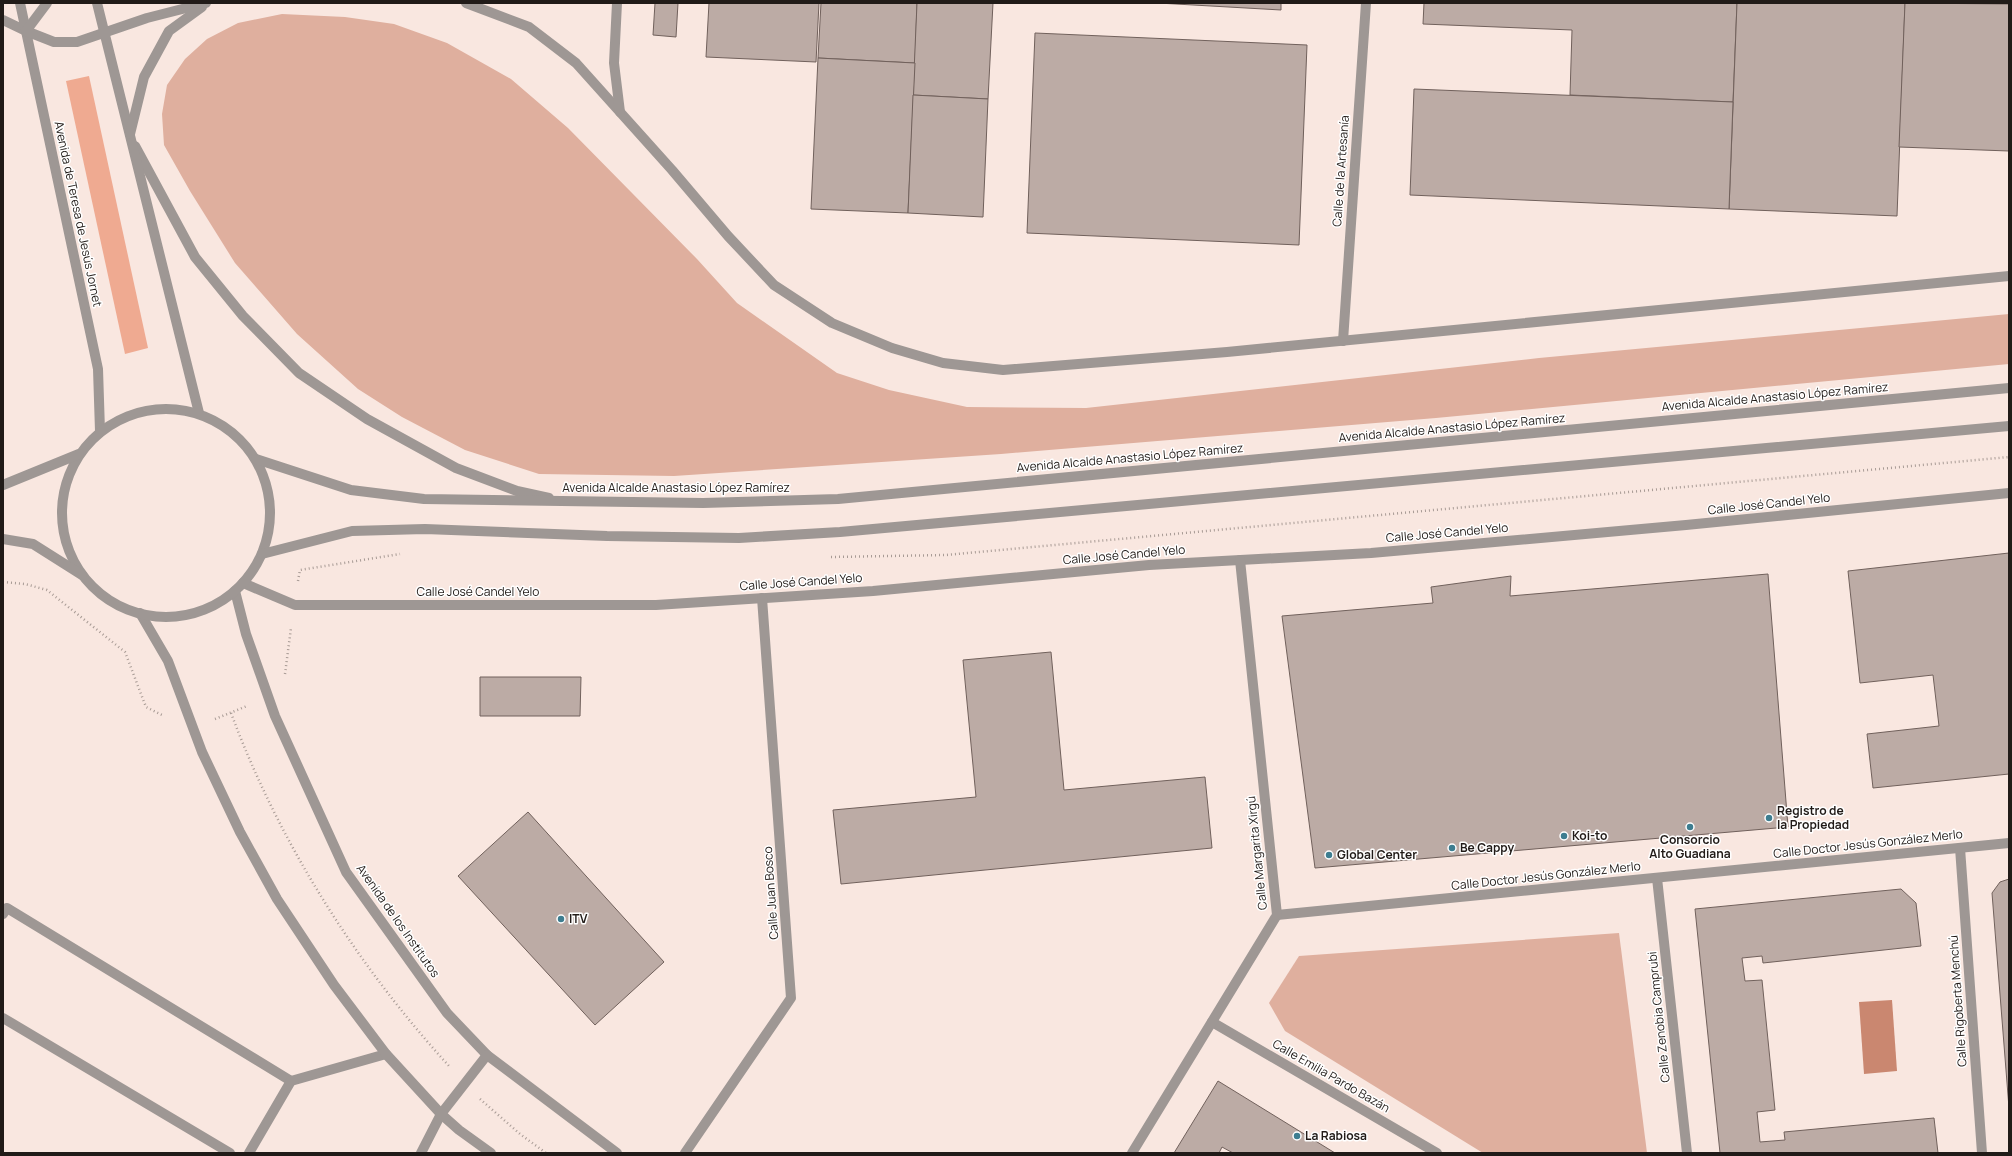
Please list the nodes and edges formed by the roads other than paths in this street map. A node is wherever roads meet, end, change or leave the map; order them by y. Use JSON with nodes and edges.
{"nodes":[{"id":1,"x":20,"y":3,"type":"edge"},
{"id":2,"x":47,"y":3,"type":"edge"},
{"id":3,"x":97,"y":3,"type":"edge"},
{"id":4,"x":207,"y":3,"type":"edge"},
{"id":5,"x":466,"y":3,"type":"edge"},
{"id":6,"x":617,"y":3,"type":"edge"},
{"id":7,"x":1366,"y":3,"type":"edge"},
{"id":8,"x":3,"y":20,"type":"edge"},
{"id":9,"x":26,"y":31,"type":"junction"},
{"id":10,"x":104,"y":33,"type":"junction"},
{"id":11,"x":620,"y":112,"type":"junction"},
{"id":12,"x":130,"y":136,"type":"junction"},
{"id":13,"x":2009,"y":276,"type":"edge"},
{"id":14,"x":1343,"y":341,"type":"junction"},
{"id":15,"x":2009,"y":388,"type":"edge"},
{"id":16,"x":199,"y":413,"type":"junction"},
{"id":17,"x":2009,"y":426,"type":"edge"},
{"id":18,"x":100,"y":431,"type":"junction"},
{"id":19,"x":79,"y":454,"type":"junction"},
{"id":20,"x":256,"y":460,"type":"junction"},
{"id":21,"x":3,"y":485,"type":"edge"},
{"id":22,"x":2009,"y":493,"type":"edge"},
{"id":23,"x":563,"y":502,"type":"junction"},
{"id":24,"x":3,"y":539,"type":"edge"},
{"id":25,"x":262,"y":554,"type":"junction"},
{"id":26,"x":1240,"y":560,"type":"junction"},
{"id":27,"x":84,"y":576,"type":"junction"},
{"id":28,"x":243,"y":583,"type":"junction"},
{"id":29,"x":235,"y":591,"type":"junction"},
{"id":30,"x":762,"y":598,"type":"junction"},
{"id":31,"x":140,"y":614,"type":"junction"},
{"id":32,"x":2009,"y":843,"type":"edge"},
{"id":33,"x":1960,"y":848,"type":"junction"},
{"id":34,"x":1657,"y":878,"type":"junction"},
{"id":35,"x":3,"y":914,"type":"edge"},
{"id":36,"x":1277,"y":915,"type":"junction"},
{"id":37,"x":3,"y":1018,"type":"edge"},
{"id":38,"x":1212,"y":1022,"type":"junction"},
{"id":39,"x":386,"y":1054,"type":"junction"},
{"id":40,"x":487,"y":1055,"type":"junction"},
{"id":41,"x":291,"y":1081,"type":"junction"},
{"id":42,"x":441,"y":1114,"type":"junction"},
{"id":43,"x":230,"y":1153,"type":"edge"},
{"id":44,"x":249,"y":1153,"type":"edge"},
{"id":45,"x":421,"y":1153,"type":"edge"},
{"id":46,"x":491,"y":1153,"type":"edge"},
{"id":47,"x":617,"y":1153,"type":"edge"},
{"id":48,"x":685,"y":1153,"type":"edge"},
{"id":49,"x":1132,"y":1153,"type":"edge"},
{"id":50,"x":1437,"y":1153,"type":"edge"},
{"id":51,"x":1687,"y":1153,"type":"edge"},
{"id":52,"x":1982,"y":1153,"type":"edge"}],
"edges":[{"from":1,"to":9,"type":"street","name":"Avenida de Teresa de Jesús Jornet"},
{"from":2,"to":9,"type":"street"},
{"from":3,"to":10,"type":"street"},
{"from":4,"to":10,"type":"street"},
{"from":4,"to":12,"type":"street"},
{"from":5,"to":11,"type":"street"},
{"from":6,"to":11,"type":"street"},
{"from":7,"to":14,"type":"street","name":"Calle de la Artesanía"},
{"from":8,"to":9,"type":"street"},
{"from":9,"to":10,"type":"street"},
{"from":9,"to":18,"type":"street","name":"Avenida de Teresa de Jesús Jornet"},
{"from":10,"to":12,"type":"street"},
{"from":11,"to":14,"type":"street"},
{"from":12,"to":16,"type":"street"},
{"from":12,"to":23,"type":"street"},
{"from":13,"to":14,"type":"street"},
{"from":15,"to":23,"type":"street","name":"Avenida Alcalde Anastasio López Ramírez"},
{"from":16,"to":18,"type":"street"},
{"from":16,"to":20,"type":"street"},
{"from":17,"to":25,"type":"street"},
{"from":18,"to":19,"type":"street"},
{"from":19,"to":21,"type":"street"},
{"from":19,"to":27,"type":"street"},
{"from":20,"to":23,"type":"street","name":"Avenida Alcalde Anastasio López Ramírez"},
{"from":20,"to":25,"type":"street"},
{"from":22,"to":26,"type":"street","name":"Calle José Candel Yelo"},
{"from":24,"to":27,"type":"street"},
{"from":25,"to":28,"type":"street"},
{"from":26,"to":30,"type":"street","name":"Calle José Candel Yelo"},
{"from":26,"to":36,"type":"street","name":"Calle Margarita Xirgú"},
{"from":27,"to":31,"type":"street"},
{"from":28,"to":29,"type":"street"},
{"from":28,"to":30,"type":"street","name":"Calle José Candel Yelo"},
{"from":29,"to":31,"type":"street"},
{"from":29,"to":40,"type":"street","name":"Avenida de los Institutos"},
{"from":30,"to":48,"type":"street","name":"Calle Juan Bosco"},
{"from":31,"to":39,"type":"street"},
{"from":32,"to":33,"type":"street","name":"Calle Doctor Jesús González Merlo"},
{"from":33,"to":34,"type":"street","name":"Calle Doctor Jesús González Merlo"},
{"from":33,"to":52,"type":"street","name":"Calle Rigoberta Menchú"},
{"from":34,"to":36,"type":"street","name":"Calle Doctor Jesús González Merlo"},
{"from":34,"to":51,"type":"street","name":"Calle Zenobia Camprubi"},
{"from":35,"to":41,"type":"street"},
{"from":36,"to":38,"type":"street","name":"Calle Margarita Xirgú"},
{"from":37,"to":43,"type":"street"},
{"from":38,"to":49,"type":"street","name":"Calle Margarita Xirgú"},
{"from":38,"to":50,"type":"street","name":"Calle Emilia Pardo Bazán"},
{"from":39,"to":41,"type":"street"},
{"from":39,"to":42,"type":"street"},
{"from":40,"to":42,"type":"street"},
{"from":40,"to":47,"type":"street","name":"Avenida de los Institutos"},
{"from":41,"to":44,"type":"street"},
{"from":42,"to":45,"type":"street"},
{"from":42,"to":46,"type":"street"}]}
